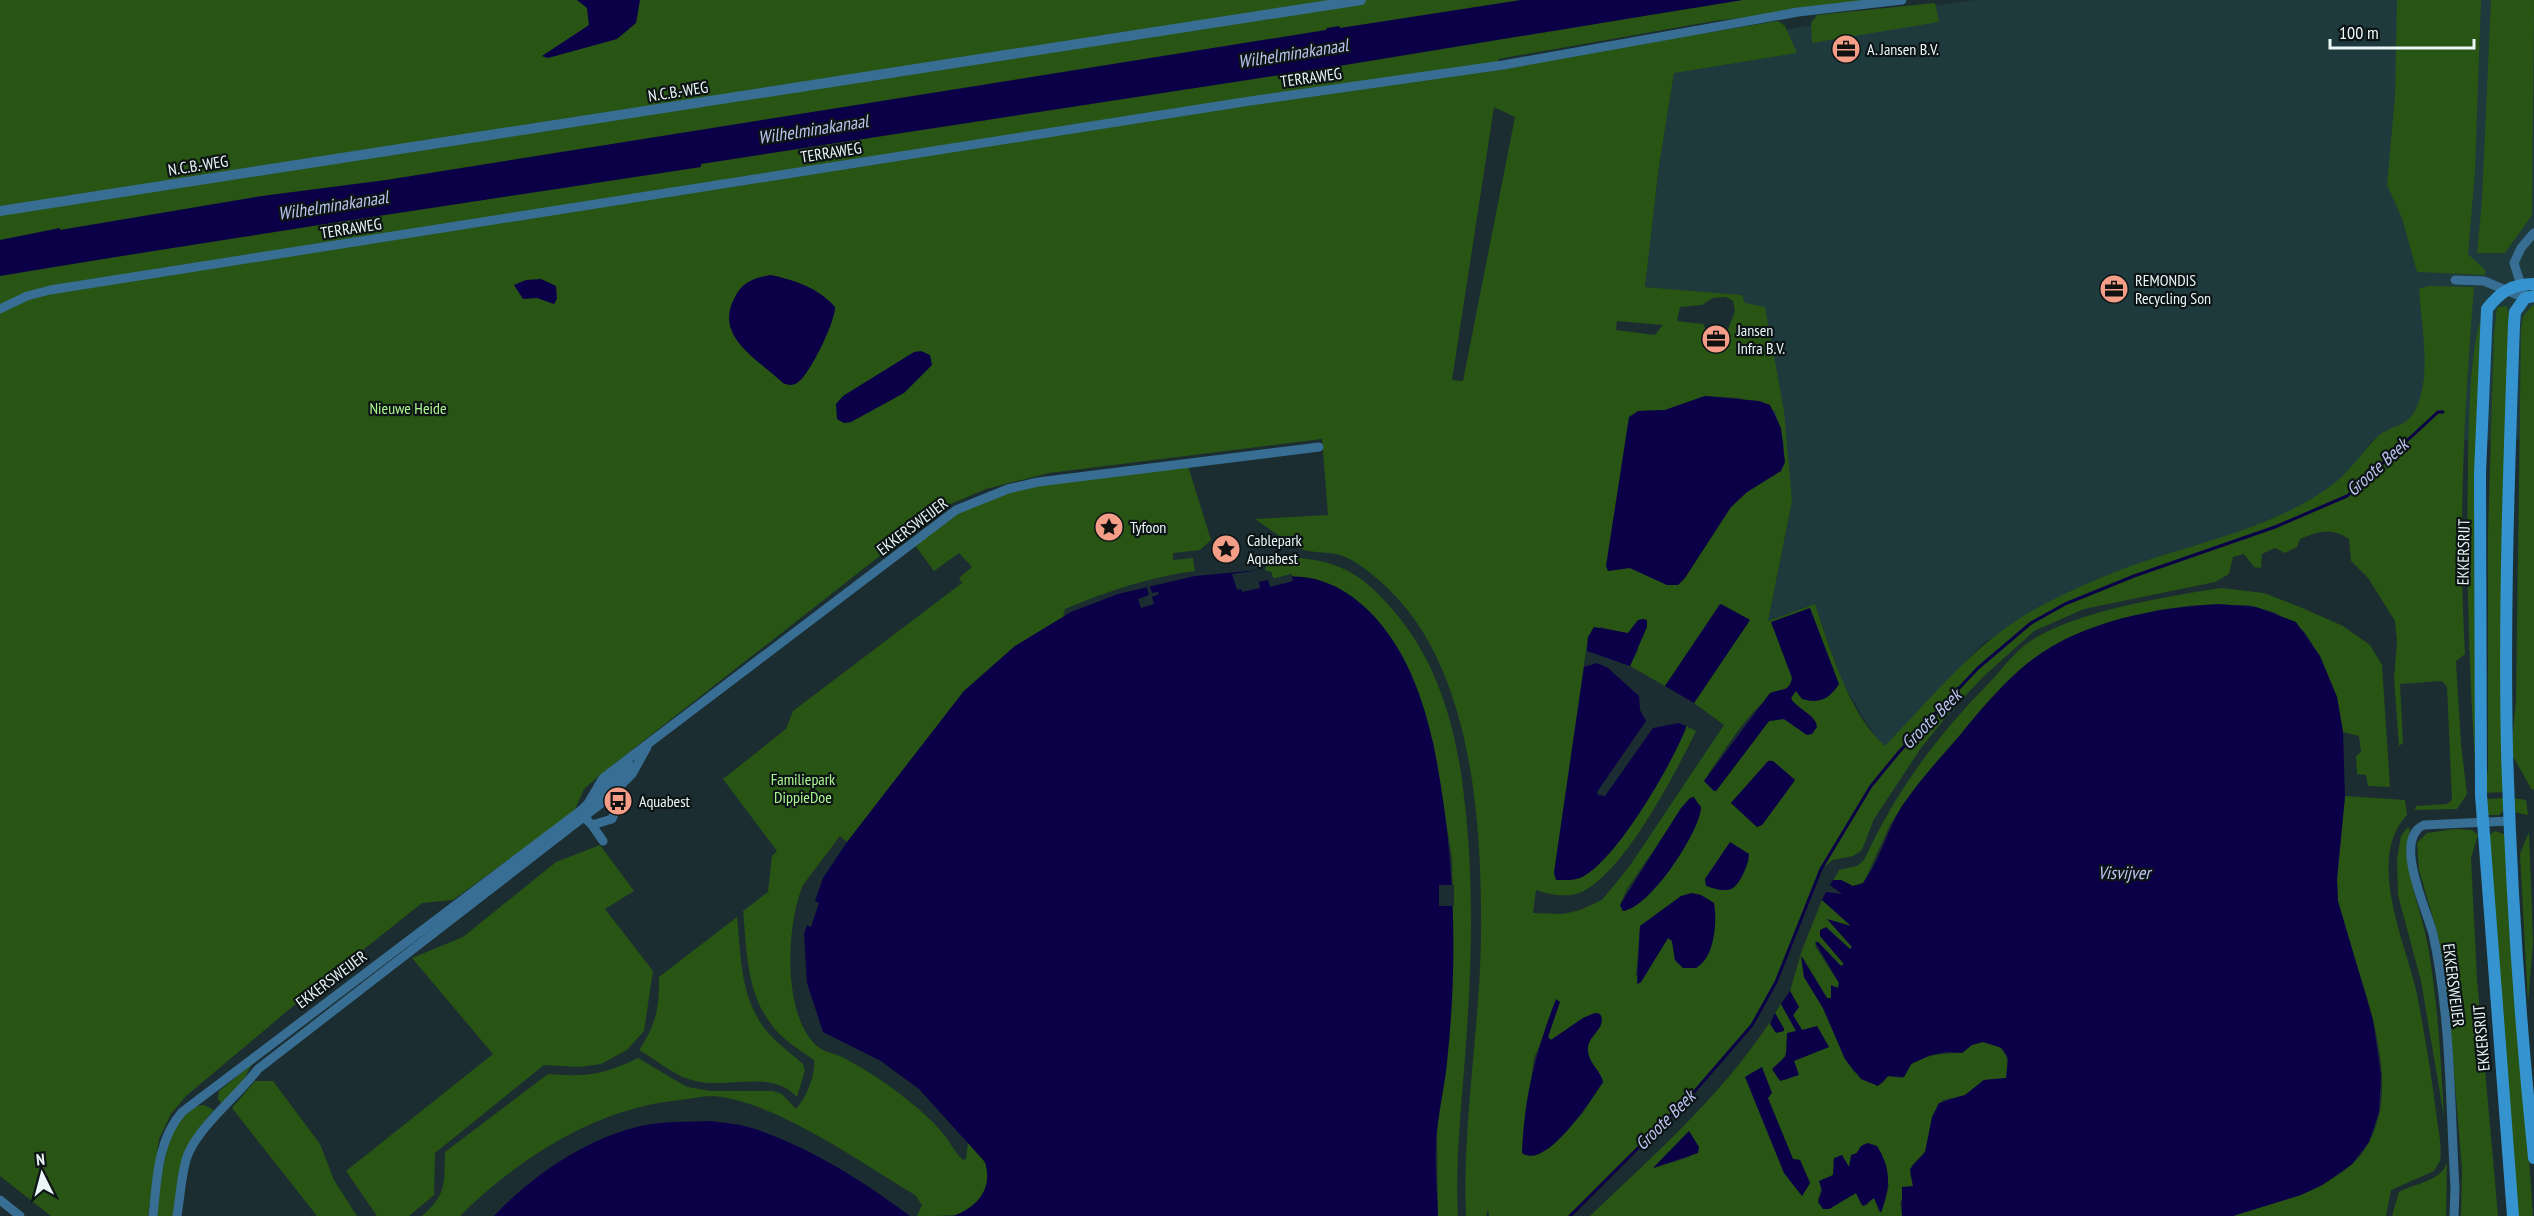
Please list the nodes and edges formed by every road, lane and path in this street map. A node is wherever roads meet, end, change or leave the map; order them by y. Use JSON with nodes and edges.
{"nodes":[{"id":1,"x":1361,"y":0,"type":"edge"},
{"id":2,"x":1902,"y":0,"type":"edge"},
{"id":3,"x":0,"y":211,"type":"edge"},
{"id":4,"x":2534,"y":233,"type":"edge"},
{"id":5,"x":2455,"y":280,"type":"dead end"},
{"id":6,"x":2534,"y":284,"type":"edge"},
{"id":7,"x":2521,"y":285,"type":"junction"},
{"id":8,"x":2506,"y":290,"type":"junction"},
{"id":9,"x":2529,"y":297,"type":"edge"},
{"id":10,"x":0,"y":309,"type":"edge"},
{"id":11,"x":1319,"y":447,"type":"dead end"},
{"id":12,"x":648,"y":745,"type":"junction"},
{"id":13,"x":594,"y":797,"type":"junction"},
{"id":14,"x":607,"y":799,"type":"junction"},
{"id":15,"x":587,"y":805,"type":"junction"},
{"id":16,"x":584,"y":817,"type":"junction"},
{"id":17,"x":2509,"y":821,"type":"junction"},
{"id":18,"x":2482,"y":822,"type":"junction"},
{"id":19,"x":592,"y":825,"type":"junction"},
{"id":20,"x":603,"y":840,"type":"dead end"},
{"id":21,"x":2534,"y":1158,"type":"edge"},
{"id":22,"x":0,"y":1200,"type":"edge"},
{"id":23,"x":20,"y":1216,"type":"edge"},
{"id":24,"x":153,"y":1216,"type":"edge"},
{"id":25,"x":177,"y":1216,"type":"edge"},
{"id":26,"x":2454,"y":1216,"type":"edge"},
{"id":27,"x":2513,"y":1216,"type":"edge"}],
"edges":[{"from":1,"to":3,"type":"street","name":"N.C.B.-WEG"},
{"from":2,"to":10,"type":"street","name":"TERRAWEG"},
{"from":4,"to":7,"type":"street"},
{"from":5,"to":8,"type":"street"},
{"from":6,"to":7,"type":"main road","name":"EKKERSRIJT"},
{"from":7,"to":8,"type":"main road","name":"EKKERSRIJT"},
{"from":7,"to":9,"type":"street"},
{"from":8,"to":9,"type":"street"},
{"from":8,"to":18,"type":"main road","name":"EKKERSRIJT"},
{"from":9,"to":17,"type":"main road"},
{"from":11,"to":12,"type":"street","name":"EKKERSWEIJER"},
{"from":12,"to":13,"type":"street","name":"EKKERSWEIJER"},
{"from":12,"to":14,"type":"street","name":"EKKERSWEIJER"},
{"from":12,"to":15,"type":"street","name":"EKKERSWEIJER"},
{"from":13,"to":14,"type":"street"},
{"from":13,"to":15,"type":"street","name":"EKKERSWEIJER"},
{"from":14,"to":16,"type":"street","name":"EKKERSWEIJER"},
{"from":14,"to":19,"type":"street"},
{"from":15,"to":24,"type":"street","name":"EKKERSWEIJER"},
{"from":16,"to":19,"type":"street"},
{"from":16,"to":25,"type":"street","name":"EKKERSWEIJER"},
{"from":17,"to":18,"type":"street"},
{"from":17,"to":21,"type":"main road"},
{"from":18,"to":26,"type":"street","name":"EKKERSWEIJER"},
{"from":18,"to":27,"type":"main road","name":"EKKERSRIJT"},
{"from":19,"to":20,"type":"street"},
{"from":22,"to":23,"type":"street"}]}
